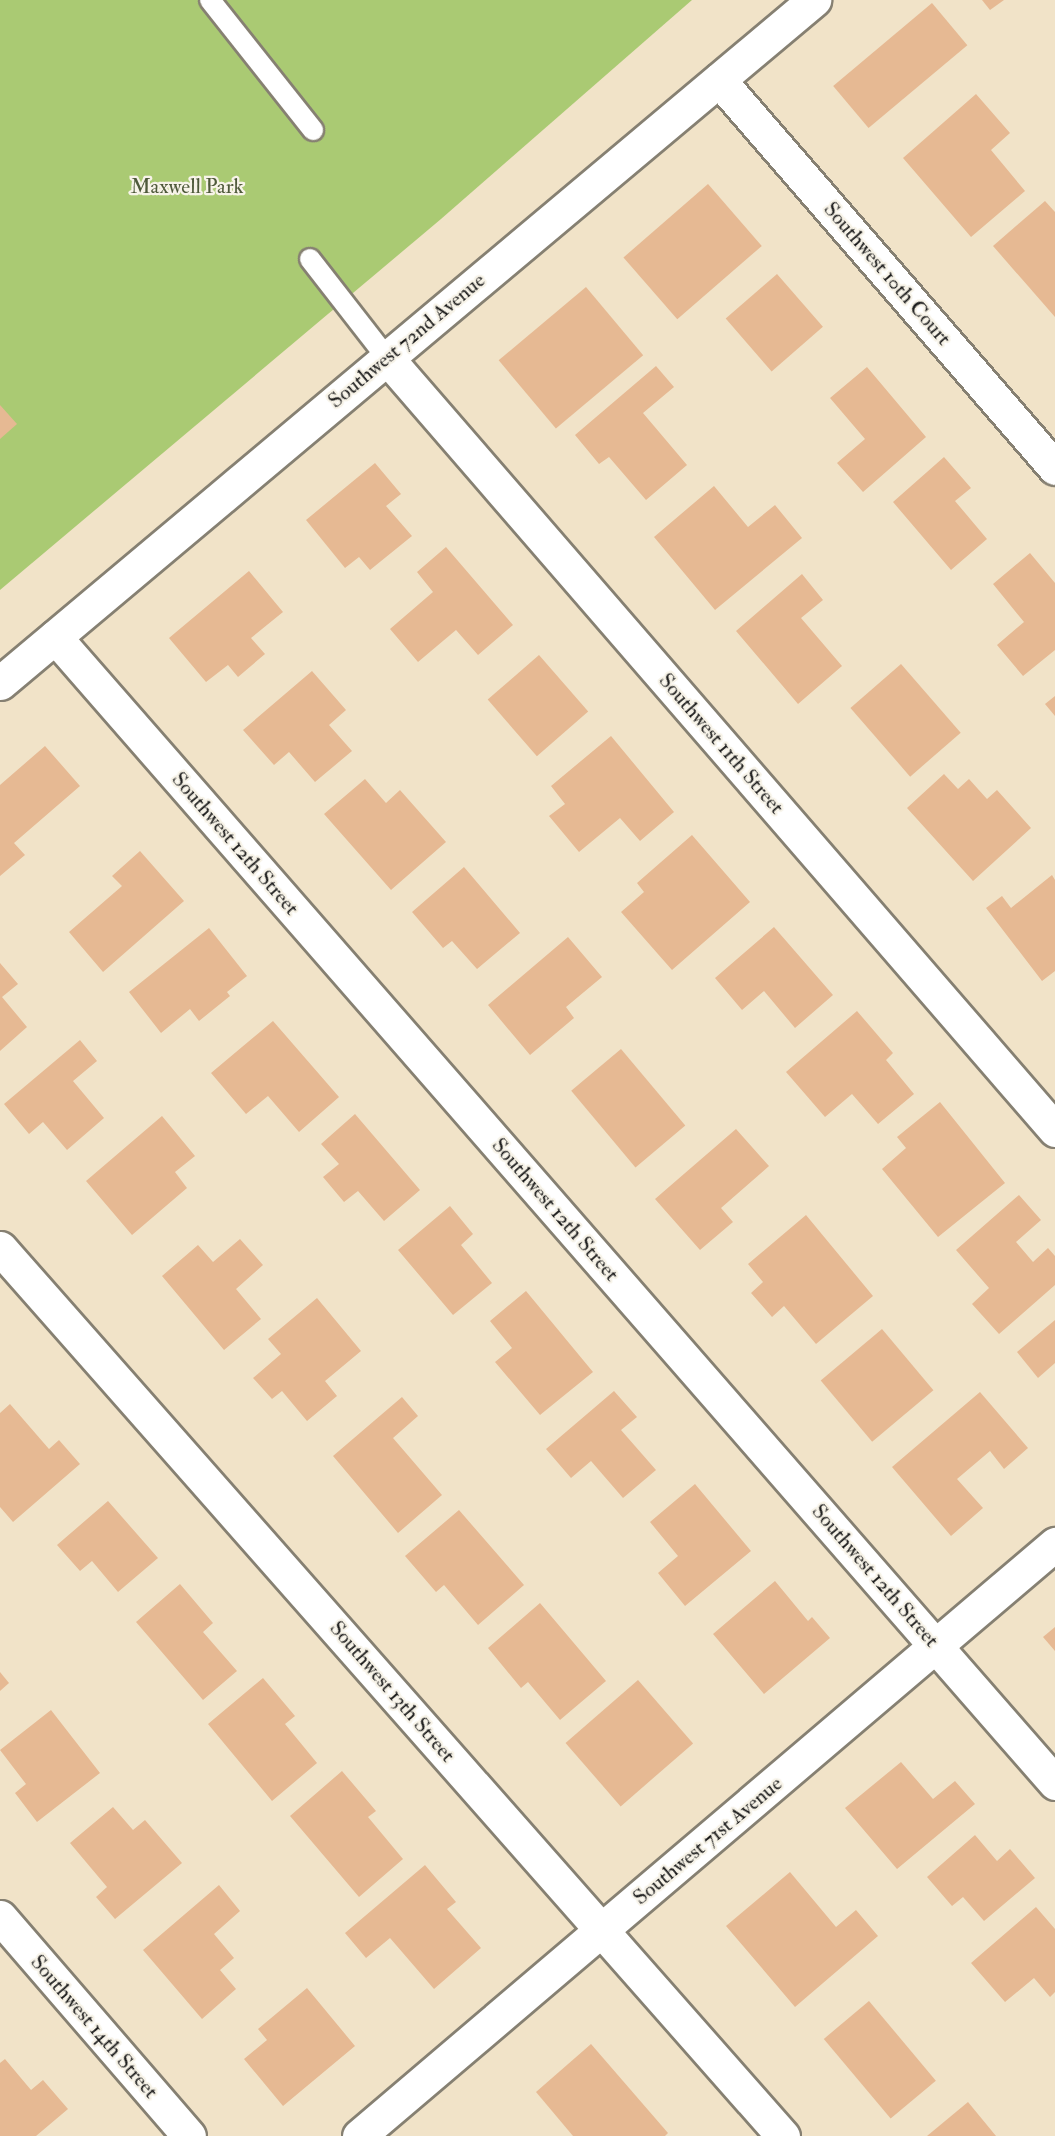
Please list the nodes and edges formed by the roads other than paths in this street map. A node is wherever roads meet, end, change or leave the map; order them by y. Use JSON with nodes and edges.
{"nodes":[{"id":1,"x":210,"y":0,"type":"edge"},
{"id":2,"x":814,"y":0,"type":"edge"},
{"id":3,"x":719,"y":80,"type":"junction"},
{"id":4,"x":313,"y":130,"type":"dead end"},
{"id":5,"x":310,"y":260,"type":"dead end"},
{"id":6,"x":387,"y":358,"type":"junction"},
{"id":7,"x":1055,"y":468,"type":"edge"},
{"id":8,"x":55,"y":637,"type":"junction"},
{"id":9,"x":0,"y":683,"type":"edge"},
{"id":10,"x":1055,"y":1130,"type":"edge"},
{"id":11,"x":0,"y":1248,"type":"edge"},
{"id":12,"x":1055,"y":1545,"type":"edge"},
{"id":13,"x":936,"y":1646,"type":"junction"},
{"id":14,"x":1055,"y":1783,"type":"edge"},
{"id":15,"x":0,"y":1917,"type":"edge"},
{"id":16,"x":603,"y":1930,"type":"junction"},
{"id":17,"x":189,"y":2136,"type":"edge"},
{"id":18,"x":359,"y":2136,"type":"edge"},
{"id":19,"x":783,"y":2136,"type":"edge"}],
"edges":[{"from":1,"to":4,"type":"lane"},
{"from":2,"to":3,"type":"street","name":"Southwest 72nd Avenue"},
{"from":3,"to":6,"type":"street","name":"Southwest 72nd Avenue"},
{"from":3,"to":7,"type":"street","name":"Southwest 10th Court"},
{"from":5,"to":6,"type":"lane"},
{"from":6,"to":8,"type":"street","name":"Southwest 72nd Avenue"},
{"from":6,"to":10,"type":"street","name":"Southwest 11th Street"},
{"from":8,"to":9,"type":"street","name":"Southwest 72nd Avenue"},
{"from":8,"to":13,"type":"street","name":"Southwest 12th Street"},
{"from":11,"to":16,"type":"street","name":"Southwest 13th Street"},
{"from":12,"to":13,"type":"street","name":"Southwest 71st Avenue"},
{"from":13,"to":14,"type":"street","name":"Southwest 12th Street"},
{"from":13,"to":16,"type":"street","name":"Southwest 71st Avenue"},
{"from":15,"to":17,"type":"street","name":"Southwest 14th Street"},
{"from":16,"to":18,"type":"street","name":"Southwest 71st Avenue"},
{"from":16,"to":19,"type":"street","name":"Southwest 13th Street"}]}
